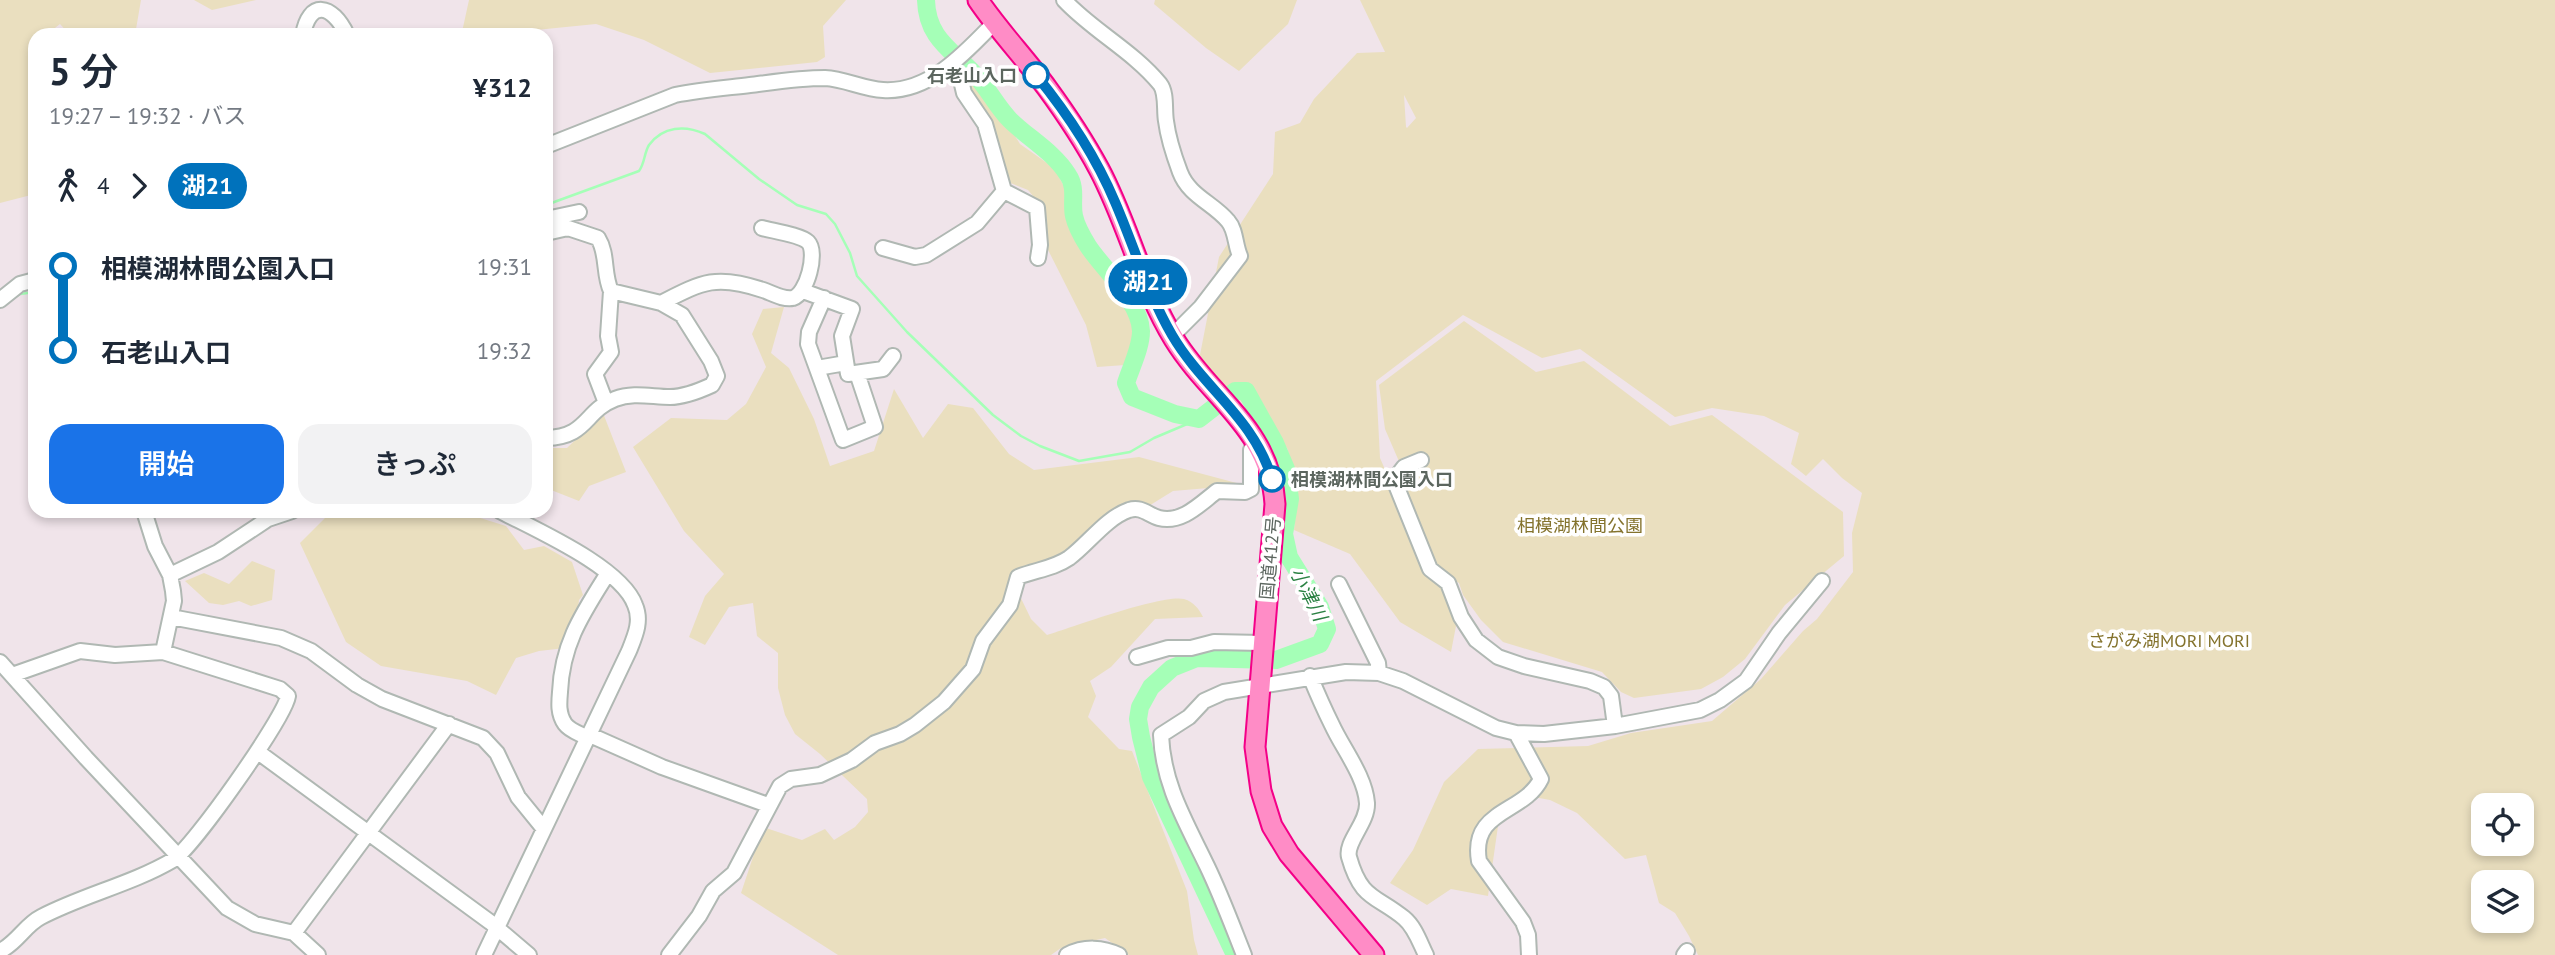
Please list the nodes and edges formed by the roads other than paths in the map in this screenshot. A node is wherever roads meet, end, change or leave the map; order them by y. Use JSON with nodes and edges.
{"nodes":[{"id":1,"x":978,"y":0,"type":"edge"},
{"id":2,"x":1063,"y":0,"type":"edge"},
{"id":3,"x":994,"y":23,"type":"junction"},
{"id":4,"x":304,"y":28,"type":"edge"},
{"id":5,"x":343,"y":28,"type":"edge"},
{"id":6,"x":953,"y":63,"type":"junction"},
{"id":7,"x":553,"y":143,"type":"edge"},
{"id":8,"x":1004,"y":191,"type":"junction"},
{"id":9,"x":579,"y":212,"type":"dead end"},
{"id":10,"x":553,"y":218,"type":"edge"},
{"id":11,"x":762,"y":228,"type":"dead end"},
{"id":12,"x":553,"y":231,"type":"edge"},
{"id":13,"x":883,"y":248,"type":"dead end"},
{"id":14,"x":1038,"y":258,"type":"dead end"},
{"id":15,"x":28,"y":282,"type":"edge"},
{"id":16,"x":611,"y":291,"type":"junction"},
{"id":17,"x":803,"y":291,"type":"junction"},
{"id":18,"x":824,"y":299,"type":"junction"},
{"id":19,"x":0,"y":300,"type":"edge"},
{"id":20,"x":661,"y":303,"type":"junction"},
{"id":21,"x":1172,"y":336,"type":"junction"},
{"id":22,"x":893,"y":356,"type":"dead end"},
{"id":23,"x":817,"y":368,"type":"junction"},
{"id":24,"x":852,"y":368,"type":"junction"},
{"id":25,"x":606,"y":403,"type":"junction"},
{"id":26,"x":553,"y":438,"type":"edge"},
{"id":27,"x":1256,"y":439,"type":"junction"},
{"id":28,"x":1421,"y":460,"type":"dead end"},
{"id":29,"x":146,"y":518,"type":"edge"},
{"id":30,"x":271,"y":518,"type":"edge"},
{"id":31,"x":513,"y":518,"type":"edge"},
{"id":32,"x":608,"y":573,"type":"junction"},
{"id":33,"x":170,"y":575,"type":"junction"},
{"id":34,"x":1822,"y":581,"type":"dead end"},
{"id":35,"x":1339,"y":584,"type":"dead end"},
{"id":36,"x":171,"y":617,"type":"junction"},
{"id":37,"x":163,"y":652,"type":"junction"},
{"id":38,"x":1137,"y":657,"type":"dead end"},
{"id":39,"x":1261,"y":661,"type":"junction"},
{"id":40,"x":0,"y":662,"type":"edge"},
{"id":41,"x":1380,"y":674,"type":"junction"},
{"id":42,"x":12,"y":675,"type":"junction"},
{"id":43,"x":1310,"y":676,"type":"junction"},
{"id":44,"x":449,"y":724,"type":"junction"},
{"id":45,"x":1615,"y":726,"type":"junction"},
{"id":46,"x":1516,"y":733,"type":"junction"},
{"id":47,"x":589,"y":736,"type":"junction"},
{"id":48,"x":258,"y":752,"type":"junction"},
{"id":49,"x":768,"y":805,"type":"junction"},
{"id":50,"x":544,"y":829,"type":"junction"},
{"id":51,"x":367,"y":833,"type":"junction"},
{"id":52,"x":178,"y":856,"type":"junction"},
{"id":53,"x":496,"y":928,"type":"junction"},
{"id":54,"x":295,"y":933,"type":"junction"},
{"id":55,"x":0,"y":951,"type":"edge"},
{"id":56,"x":318,"y":955,"type":"edge"},
{"id":57,"x":484,"y":955,"type":"edge"},
{"id":58,"x":529,"y":955,"type":"edge"},
{"id":59,"x":669,"y":955,"type":"edge"},
{"id":60,"x":1068,"y":955,"type":"edge"},
{"id":61,"x":1119,"y":955,"type":"edge"},
{"id":62,"x":1244,"y":955,"type":"edge"},
{"id":63,"x":1374,"y":955,"type":"edge"},
{"id":64,"x":1426,"y":955,"type":"edge"},
{"id":65,"x":1529,"y":955,"type":"edge"}],
"edges":[{"from":1,"to":3,"type":"highway","name":"国道412号"},
{"from":2,"to":21,"type":"street"},
{"from":3,"to":6,"type":"street"},
{"from":3,"to":21,"type":"highway","name":"国道412号"},
{"from":4,"to":5,"type":"street"},
{"from":6,"to":7,"type":"street"},
{"from":6,"to":8,"type":"street"},
{"from":8,"to":13,"type":"street"},
{"from":8,"to":14,"type":"street"},
{"from":9,"to":10,"type":"street"},
{"from":11,"to":17,"type":"street"},
{"from":12,"to":16,"type":"street"},
{"from":15,"to":19,"type":"street"},
{"from":16,"to":20,"type":"street"},
{"from":16,"to":25,"type":"street"},
{"from":17,"to":18,"type":"street"},
{"from":17,"to":20,"type":"street"},
{"from":18,"to":23,"type":"street"},
{"from":18,"to":24,"type":"street"},
{"from":20,"to":25,"type":"street"},
{"from":21,"to":27,"type":"highway","name":"国道412号"},
{"from":22,"to":24,"type":"street"},
{"from":23,"to":24,"type":"street"},
{"from":23,"to":24,"type":"street"},
{"from":25,"to":26,"type":"street"},
{"from":27,"to":39,"type":"highway","name":"国道412号"},
{"from":27,"to":49,"type":"street"},
{"from":28,"to":45,"type":"street"},
{"from":29,"to":33,"type":"street"},
{"from":30,"to":33,"type":"street"},
{"from":31,"to":32,"type":"street"},
{"from":32,"to":47,"type":"street"},
{"from":32,"to":47,"type":"street"},
{"from":33,"to":36,"type":"street"},
{"from":34,"to":45,"type":"street"},
{"from":35,"to":41,"type":"street"},
{"from":36,"to":37,"type":"street"},
{"from":36,"to":44,"type":"street"},
{"from":37,"to":42,"type":"street"},
{"from":37,"to":48,"type":"street"},
{"from":38,"to":39,"type":"street"},
{"from":39,"to":43,"type":"street"},
{"from":39,"to":62,"type":"street"},
{"from":39,"to":63,"type":"highway","name":"国道412号"},
{"from":40,"to":42,"type":"street"},
{"from":41,"to":43,"type":"street"},
{"from":41,"to":46,"type":"street"},
{"from":42,"to":52,"type":"street"},
{"from":43,"to":64,"type":"street"},
{"from":44,"to":50,"type":"street"},
{"from":44,"to":51,"type":"street"},
{"from":45,"to":46,"type":"street"},
{"from":46,"to":65,"type":"street"},
{"from":47,"to":49,"type":"street"},
{"from":47,"to":50,"type":"street"},
{"from":48,"to":51,"type":"street"},
{"from":48,"to":52,"type":"street"},
{"from":49,"to":59,"type":"street"},
{"from":50,"to":53,"type":"street"},
{"from":51,"to":53,"type":"street"},
{"from":51,"to":54,"type":"street"},
{"from":52,"to":54,"type":"street"},
{"from":52,"to":55,"type":"street"},
{"from":53,"to":57,"type":"street"},
{"from":53,"to":58,"type":"street"},
{"from":54,"to":56,"type":"street"},
{"from":60,"to":61,"type":"street"}]}
